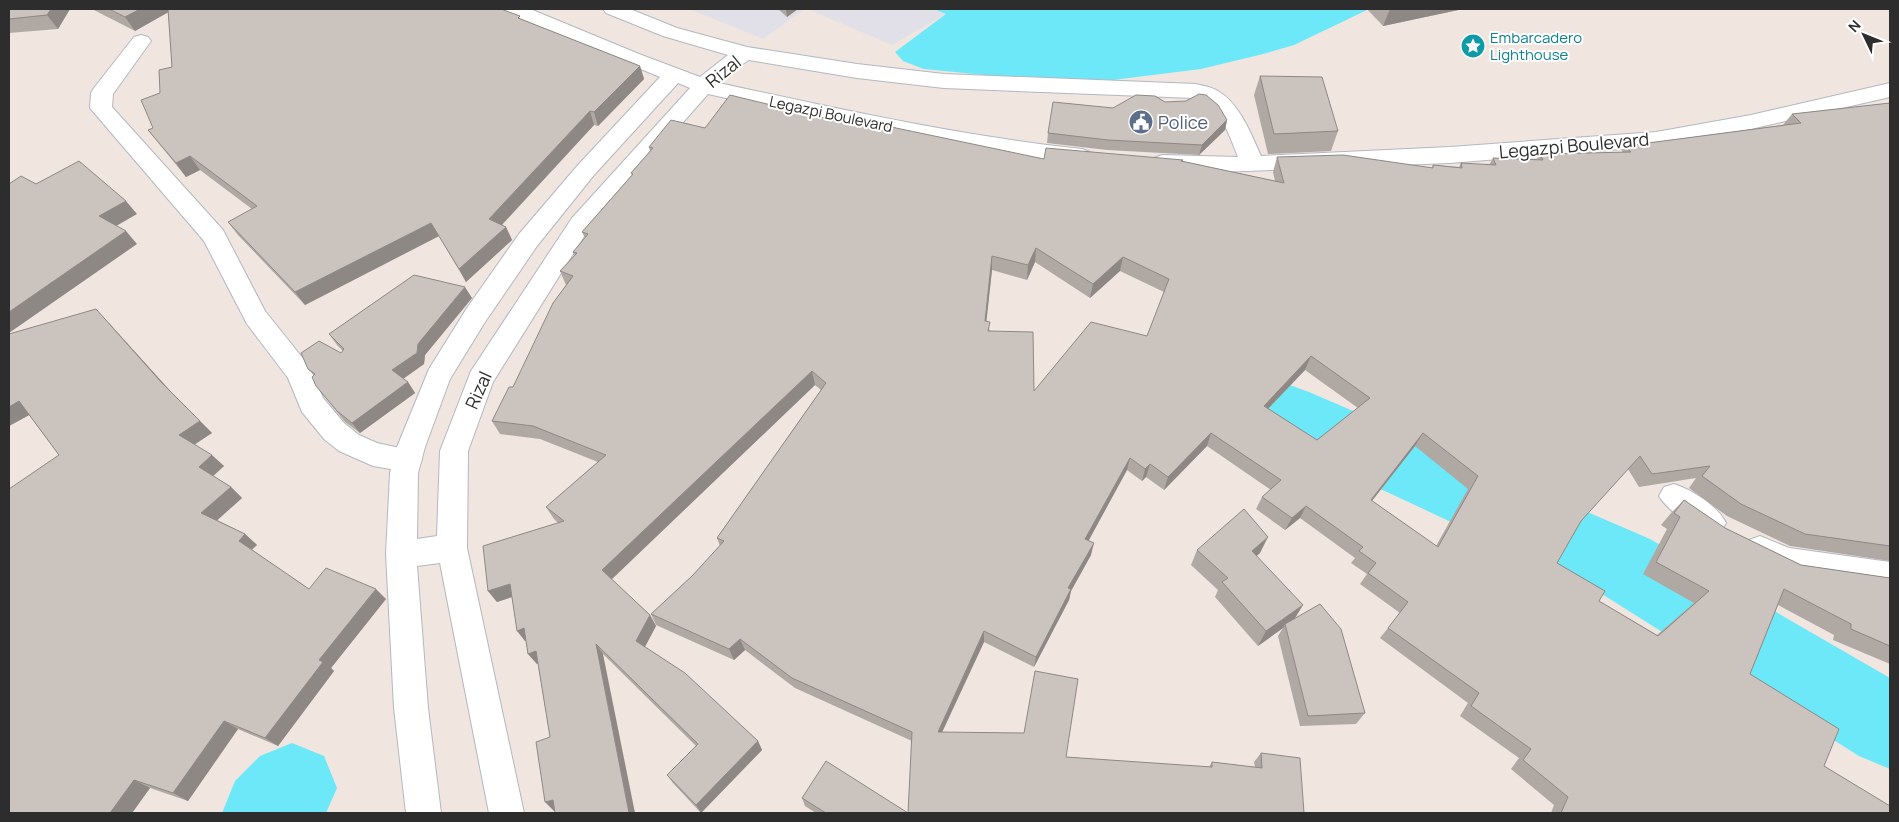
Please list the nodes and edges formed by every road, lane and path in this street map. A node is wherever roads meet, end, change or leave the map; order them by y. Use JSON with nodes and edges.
{"nodes":[{"id":1,"x":513,"y":9,"type":"edge"},
{"id":2,"x":613,"y":9,"type":"edge"},
{"id":3,"x":141,"y":42,"type":"dead end"},
{"id":4,"x":745,"y":53,"type":"junction"},
{"id":5,"x":675,"y":74,"type":"junction"},
{"id":6,"x":704,"y":85,"type":"junction"},
{"id":7,"x":1890,"y":90,"type":"edge"},
{"id":8,"x":1103,"y":159,"type":"edge"},
{"id":9,"x":1141,"y":162,"type":"edge"},
{"id":10,"x":1253,"y":164,"type":"junction"},
{"id":11,"x":406,"y":466,"type":"junction"},
{"id":12,"x":1674,"y":496,"type":"dead end"},
{"id":13,"x":452,"y":548,"type":"junction"},
{"id":14,"x":401,"y":554,"type":"junction"},
{"id":15,"x":1890,"y":576,"type":"edge"},
{"id":16,"x":423,"y":813,"type":"edge"},
{"id":17,"x":507,"y":813,"type":"edge"}],
"edges":[{"from":1,"to":5,"type":"street","name":"Legazpi Boulevard"},
{"from":2,"to":4,"type":"street"},
{"from":3,"to":11,"type":"street"},
{"from":4,"to":6,"type":"street","name":"Rizal"},
{"from":4,"to":10,"type":"street"},
{"from":5,"to":6,"type":"street","name":"Legazpi Boulevard"},
{"from":5,"to":11,"type":"street"},
{"from":6,"to":8,"type":"street","name":"Legazpi Boulevard"},
{"from":6,"to":13,"type":"street","name":"Rizal"},
{"from":7,"to":10,"type":"street","name":"Legazpi Boulevard"},
{"from":9,"to":10,"type":"street","name":"Legazpi Boulevard"},
{"from":11,"to":14,"type":"street"},
{"from":12,"to":15,"type":"street"},
{"from":13,"to":14,"type":"street"},
{"from":13,"to":17,"type":"street","name":"Rizal"},
{"from":14,"to":16,"type":"street"}]}
